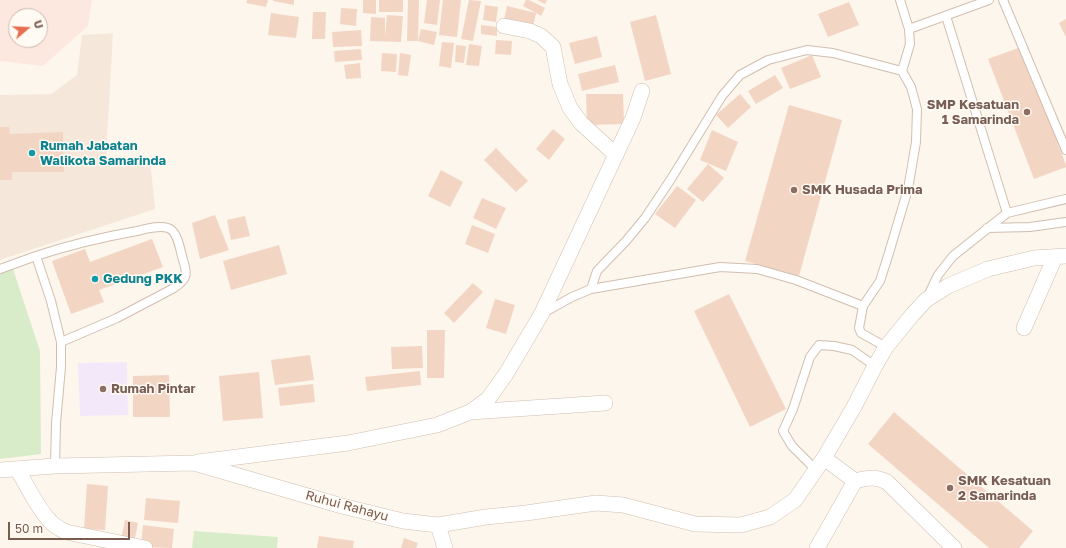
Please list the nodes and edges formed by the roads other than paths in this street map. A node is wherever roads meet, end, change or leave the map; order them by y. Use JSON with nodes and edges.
{"nodes":[{"id":1,"x":900,"y":0,"type":"edge"},
{"id":2,"x":989,"y":0,"type":"edge"},
{"id":3,"x":1003,"y":0,"type":"edge"},
{"id":4,"x":946,"y":16,"type":"junction"},
{"id":5,"x":504,"y":26,"type":"dead end"},
{"id":6,"x":909,"y":29,"type":"junction"},
{"id":7,"x":902,"y":71,"type":"junction"},
{"id":8,"x":642,"y":91,"type":"dead end"},
{"id":9,"x":1066,"y":150,"type":"edge"},
{"id":10,"x":616,"y":155,"type":"junction"},
{"id":11,"x":1066,"y":199,"type":"edge"},
{"id":12,"x":1007,"y":213,"type":"junction"},
{"id":13,"x":1066,"y":222,"type":"edge"},
{"id":14,"x":986,"y":228,"type":"junction"},
{"id":15,"x":36,"y":256,"type":"junction"},
{"id":16,"x":1061,"y":256,"type":"edge"},
{"id":17,"x":0,"y":269,"type":"edge"},
{"id":18,"x":591,"y":289,"type":"junction"},
{"id":19,"x":926,"y":300,"type":"junction"},
{"id":20,"x":863,"y":306,"type":"junction"},
{"id":21,"x":542,"y":313,"type":"junction"},
{"id":22,"x":1024,"y":328,"type":"dead end"},
{"id":23,"x":61,"y":342,"type":"junction"},
{"id":24,"x":886,"y":347,"type":"junction"},
{"id":25,"x":875,"y":366,"type":"junction"},
{"id":26,"x":605,"y":403,"type":"dead end"},
{"id":27,"x":470,"y":412,"type":"junction"},
{"id":28,"x":194,"y":463,"type":"junction"},
{"id":29,"x":820,"y":464,"type":"junction"},
{"id":30,"x":55,"y":466,"type":"junction"},
{"id":31,"x":17,"y":469,"type":"junction"},
{"id":32,"x":0,"y":470,"type":"edge"},
{"id":33,"x":855,"y":481,"type":"junction"},
{"id":34,"x":438,"y":525,"type":"junction"},
{"id":35,"x":145,"y":548,"type":"edge"},
{"id":36,"x":446,"y":548,"type":"edge"},
{"id":37,"x":817,"y":548,"type":"edge"},
{"id":38,"x":954,"y":548,"type":"edge"}],
"edges":[{"from":1,"to":6,"type":"lane"},
{"from":2,"to":4,"type":"lane"},
{"from":3,"to":9,"type":"lane"},
{"from":4,"to":6,"type":"lane"},
{"from":4,"to":12,"type":"lane"},
{"from":5,"to":10,"type":"street"},
{"from":6,"to":7,"type":"lane"},
{"from":7,"to":18,"type":"lane"},
{"from":7,"to":20,"type":"lane"},
{"from":8,"to":10,"type":"street"},
{"from":10,"to":21,"type":"street"},
{"from":11,"to":12,"type":"lane"},
{"from":12,"to":14,"type":"lane"},
{"from":13,"to":14,"type":"lane"},
{"from":14,"to":19,"type":"lane"},
{"from":15,"to":17,"type":"lane"},
{"from":15,"to":23,"type":"lane"},
{"from":15,"to":23,"type":"lane"},
{"from":16,"to":19,"type":"street","name":"Ruhui Rahayu"},
{"from":16,"to":22,"type":"street"},
{"from":18,"to":20,"type":"lane"},
{"from":18,"to":21,"type":"lane"},
{"from":19,"to":24,"type":"street","name":"Ruhui Rahayu"},
{"from":20,"to":24,"type":"lane"},
{"from":21,"to":27,"type":"street"},
{"from":23,"to":30,"type":"lane"},
{"from":24,"to":25,"type":"street","name":"Ruhui Rahayu"},
{"from":25,"to":29,"type":"street","name":"Ruhui Rahayu"},
{"from":25,"to":29,"type":"lane"},
{"from":26,"to":27,"type":"street"},
{"from":27,"to":28,"type":"street"},
{"from":28,"to":30,"type":"street","name":"Ruhui Rahayu"},
{"from":28,"to":34,"type":"street","name":"Ruhui Rahayu"},
{"from":29,"to":33,"type":"street"},
{"from":29,"to":34,"type":"street","name":"Ruhui Rahayu"},
{"from":30,"to":31,"type":"street","name":"Ruhui Rahayu"},
{"from":31,"to":32,"type":"street","name":"Ruhui Rahayu"},
{"from":31,"to":35,"type":"street"},
{"from":33,"to":37,"type":"street"},
{"from":33,"to":38,"type":"street"},
{"from":34,"to":36,"type":"street"}]}
